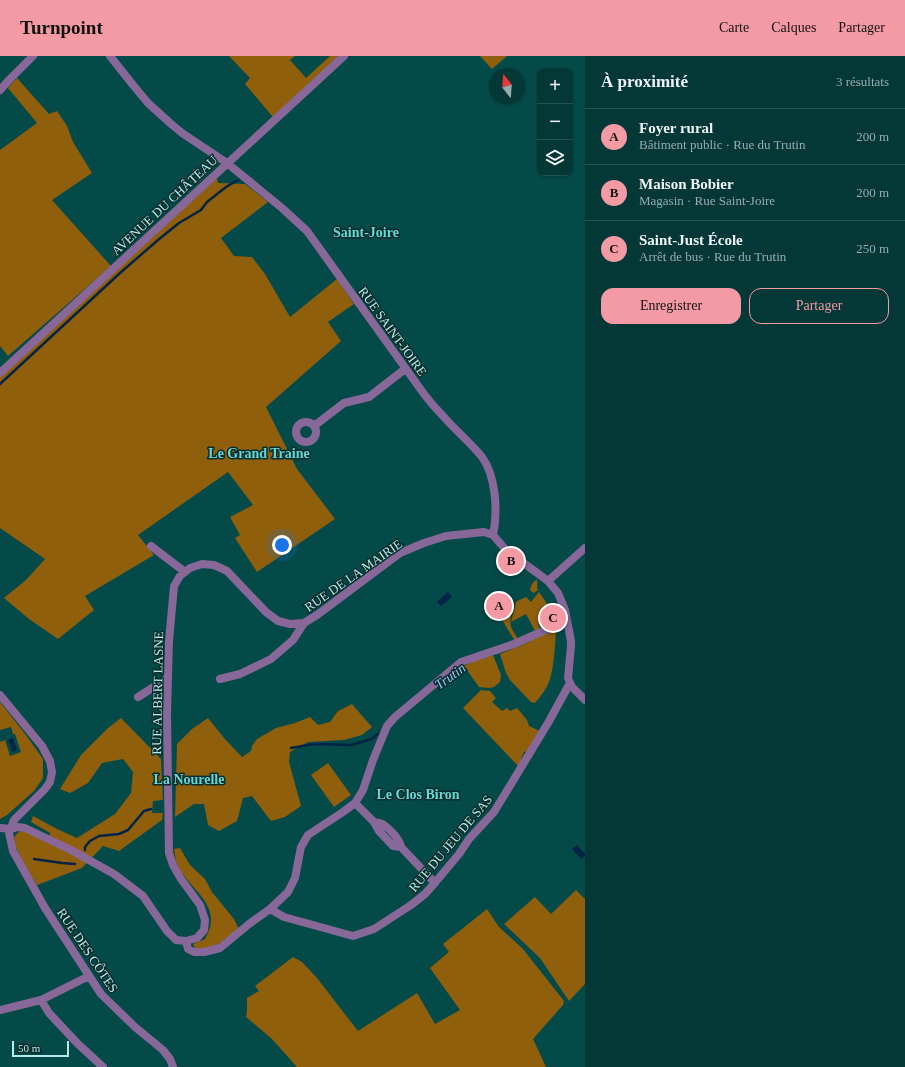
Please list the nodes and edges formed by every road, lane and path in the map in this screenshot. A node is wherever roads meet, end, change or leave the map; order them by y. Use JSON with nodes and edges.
{"nodes":[{"id":1,"x":33,"y":56,"type":"edge"},
{"id":2,"x":110,"y":56,"type":"edge"},
{"id":3,"x":344,"y":56,"type":"edge"},
{"id":4,"x":0,"y":90,"type":"edge"},
{"id":5,"x":227,"y":164,"type":"junction"},
{"id":6,"x":405,"y":369,"type":"junction"},
{"id":7,"x":0,"y":372,"type":"edge"},
{"id":8,"x":314,"y":426,"type":"dead end"},
{"id":9,"x":493,"y":535,"type":"junction"},
{"id":10,"x":152,"y":546,"type":"dead end"},
{"id":11,"x":585,"y":548,"type":"edge"},
{"id":12,"x":185,"y":572,"type":"junction"},
{"id":13,"x":548,"y":581,"type":"junction"},
{"id":14,"x":566,"y":617,"type":"junction"},
{"id":15,"x":304,"y":623,"type":"junction"},
{"id":16,"x":168,"y":678,"type":"junction"},
{"id":17,"x":220,"y":679,"type":"dead end"},
{"id":18,"x":570,"y":682,"type":"junction"},
{"id":19,"x":0,"y":695,"type":"edge"},
{"id":20,"x":138,"y":697,"type":"dead end"},
{"id":21,"x":585,"y":700,"type":"edge"},
{"id":22,"x":355,"y":803,"type":"junction"},
{"id":23,"x":0,"y":828,"type":"edge"},
{"id":24,"x":11,"y":829,"type":"junction"},
{"id":25,"x":435,"y":883,"type":"junction"},
{"id":26,"x":270,"y":909,"type":"junction"},
{"id":27,"x":186,"y":941,"type":"junction"},
{"id":28,"x":89,"y":976,"type":"junction"},
{"id":29,"x":41,"y":1000,"type":"junction"},
{"id":30,"x":0,"y":1010,"type":"edge"},
{"id":31,"x":103,"y":1067,"type":"edge"},
{"id":32,"x":173,"y":1067,"type":"edge"}],
"edges":[{"from":1,"to":4,"type":"street"},
{"from":2,"to":5,"type":"street","name":"RUE SAINT-JOIRE"},
{"from":3,"to":5,"type":"street","name":"AVENUE DU CHÂTEAU"},
{"from":5,"to":6,"type":"street","name":"RUE SAINT-JOIRE"},
{"from":5,"to":7,"type":"street","name":"AVENUE DU CHÂTEAU"},
{"from":6,"to":8,"type":"street"},
{"from":6,"to":9,"type":"street","name":"RUE SAINT-JOIRE"},
{"from":9,"to":13,"type":"street"},
{"from":9,"to":15,"type":"street","name":"RUE DE LA MAIRIE"},
{"from":10,"to":12,"type":"street"},
{"from":11,"to":13,"type":"street"},
{"from":12,"to":15,"type":"street"},
{"from":12,"to":16,"type":"street","name":"RUE ALBERT LASNE"},
{"from":13,"to":14,"type":"street"},
{"from":14,"to":18,"type":"street"},
{"from":14,"to":22,"type":"street"},
{"from":15,"to":17,"type":"street","name":"RUE DE LA MAIRIE"},
{"from":16,"to":20,"type":"street"},
{"from":16,"to":27,"type":"street","name":"RUE ALBERT LASNE"},
{"from":18,"to":21,"type":"street"},
{"from":18,"to":25,"type":"street","name":"RUE DU JEU DE SAS"},
{"from":19,"to":24,"type":"street"},
{"from":22,"to":25,"type":"street"},
{"from":22,"to":26,"type":"street"},
{"from":23,"to":24,"type":"street"},
{"from":24,"to":27,"type":"street"},
{"from":24,"to":28,"type":"street","name":"RUE DES CÔTES"},
{"from":25,"to":26,"type":"street","name":"RUE DU JEU DE SAS"},
{"from":26,"to":27,"type":"street"},
{"from":28,"to":29,"type":"street"},
{"from":28,"to":32,"type":"street","name":"RUE DES CÔTES"},
{"from":29,"to":30,"type":"street"},
{"from":29,"to":31,"type":"street"}]}
